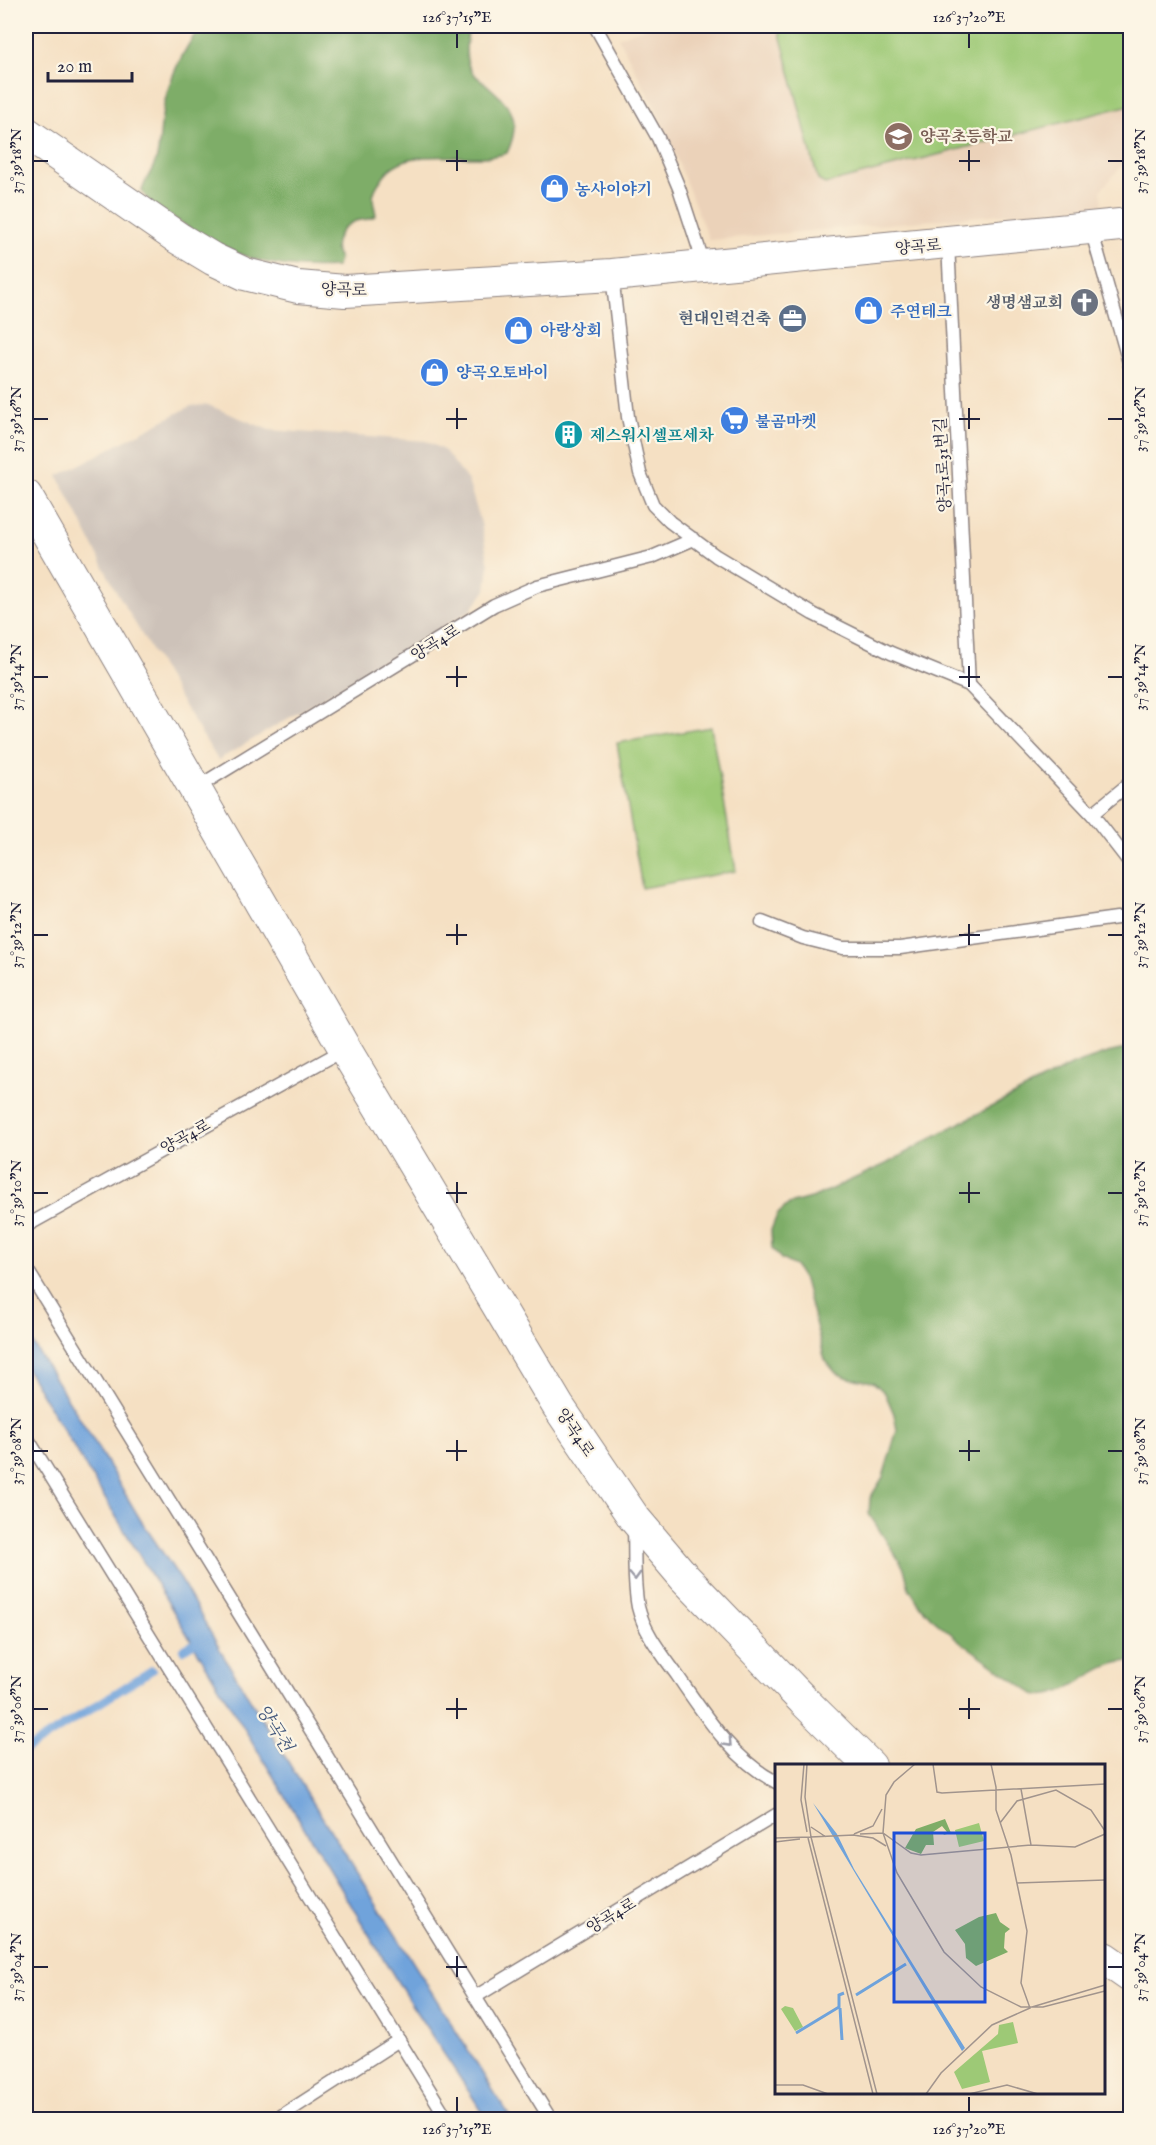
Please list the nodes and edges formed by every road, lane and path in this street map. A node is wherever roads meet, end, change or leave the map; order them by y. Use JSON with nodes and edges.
{"nodes":[{"id":1,"x":595,"y":26,"type":"edge"},
{"id":2,"x":26,"y":133,"type":"edge"},
{"id":3,"x":1131,"y":224,"type":"edge"},
{"id":4,"x":1090,"y":228,"type":"junction"},
{"id":5,"x":948,"y":243,"type":"junction"},
{"id":6,"x":704,"y":265,"type":"junction"},
{"id":7,"x":612,"y":275,"type":"junction"},
{"id":8,"x":1131,"y":366,"type":"edge"},
{"id":9,"x":26,"y":496,"type":"edge"},
{"id":10,"x":694,"y":539,"type":"junction"},
{"id":11,"x":969,"y":685,"type":"junction"},
{"id":12,"x":1131,"y":783,"type":"edge"},
{"id":13,"x":195,"y":789,"type":"junction"},
{"id":14,"x":1092,"y":814,"type":"junction"},
{"id":15,"x":1131,"y":863,"type":"edge"},
{"id":16,"x":1131,"y":918,"type":"edge"},
{"id":17,"x":762,"y":922,"type":"dead end"},
{"id":18,"x":345,"y":1049,"type":"junction"},
{"id":19,"x":26,"y":1226,"type":"edge"},
{"id":20,"x":26,"y":1268,"type":"edge"},
{"id":21,"x":26,"y":1436,"type":"edge"},
{"id":22,"x":634,"y":1518,"type":"junction"},
{"id":23,"x":868,"y":1764,"type":"edge"},
{"id":24,"x":775,"y":1781,"type":"edge"},
{"id":25,"x":775,"y":1816,"type":"edge"},
{"id":26,"x":1105,"y":1959,"type":"edge"},
{"id":27,"x":1131,"y":1976,"type":"edge"},
{"id":28,"x":475,"y":1997,"type":"junction"},
{"id":29,"x":399,"y":2040,"type":"junction"},
{"id":30,"x":275,"y":2120,"type":"edge"},
{"id":31,"x":448,"y":2120,"type":"edge"},
{"id":32,"x":551,"y":2120,"type":"edge"}],
"edges":[{"from":1,"to":6,"type":"lane"},
{"from":2,"to":7,"type":"main road","name":"양곡로"},
{"from":3,"to":4,"type":"main road","name":"양곡로"},
{"from":4,"to":5,"type":"main road","name":"양곡로"},
{"from":4,"to":8,"type":"lane"},
{"from":5,"to":6,"type":"main road","name":"양곡로"},
{"from":5,"to":11,"type":"lane","name":"양곡1로31번길"},
{"from":6,"to":7,"type":"main road","name":"양곡로"},
{"from":7,"to":10,"type":"lane"},
{"from":9,"to":13,"type":"main road","name":"양곡4로"},
{"from":10,"to":11,"type":"lane"},
{"from":10,"to":13,"type":"lane","name":"양곡4로"},
{"from":11,"to":14,"type":"lane"},
{"from":12,"to":14,"type":"lane"},
{"from":13,"to":18,"type":"main road","name":"양곡4로"},
{"from":14,"to":15,"type":"lane"},
{"from":16,"to":17,"type":"lane"},
{"from":18,"to":19,"type":"lane","name":"양곡4로"},
{"from":18,"to":22,"type":"main road","name":"양곡4로"},
{"from":20,"to":28,"type":"lane"},
{"from":21,"to":29,"type":"lane"},
{"from":22,"to":23,"type":"main road","name":"양곡4로"},
{"from":22,"to":24,"type":"lane","one_way":true},
{"from":25,"to":28,"type":"lane","name":"양곡4로"},
{"from":26,"to":27,"type":"main road"},
{"from":28,"to":32,"type":"lane"},
{"from":29,"to":30,"type":"lane"},
{"from":29,"to":31,"type":"lane"}]}
